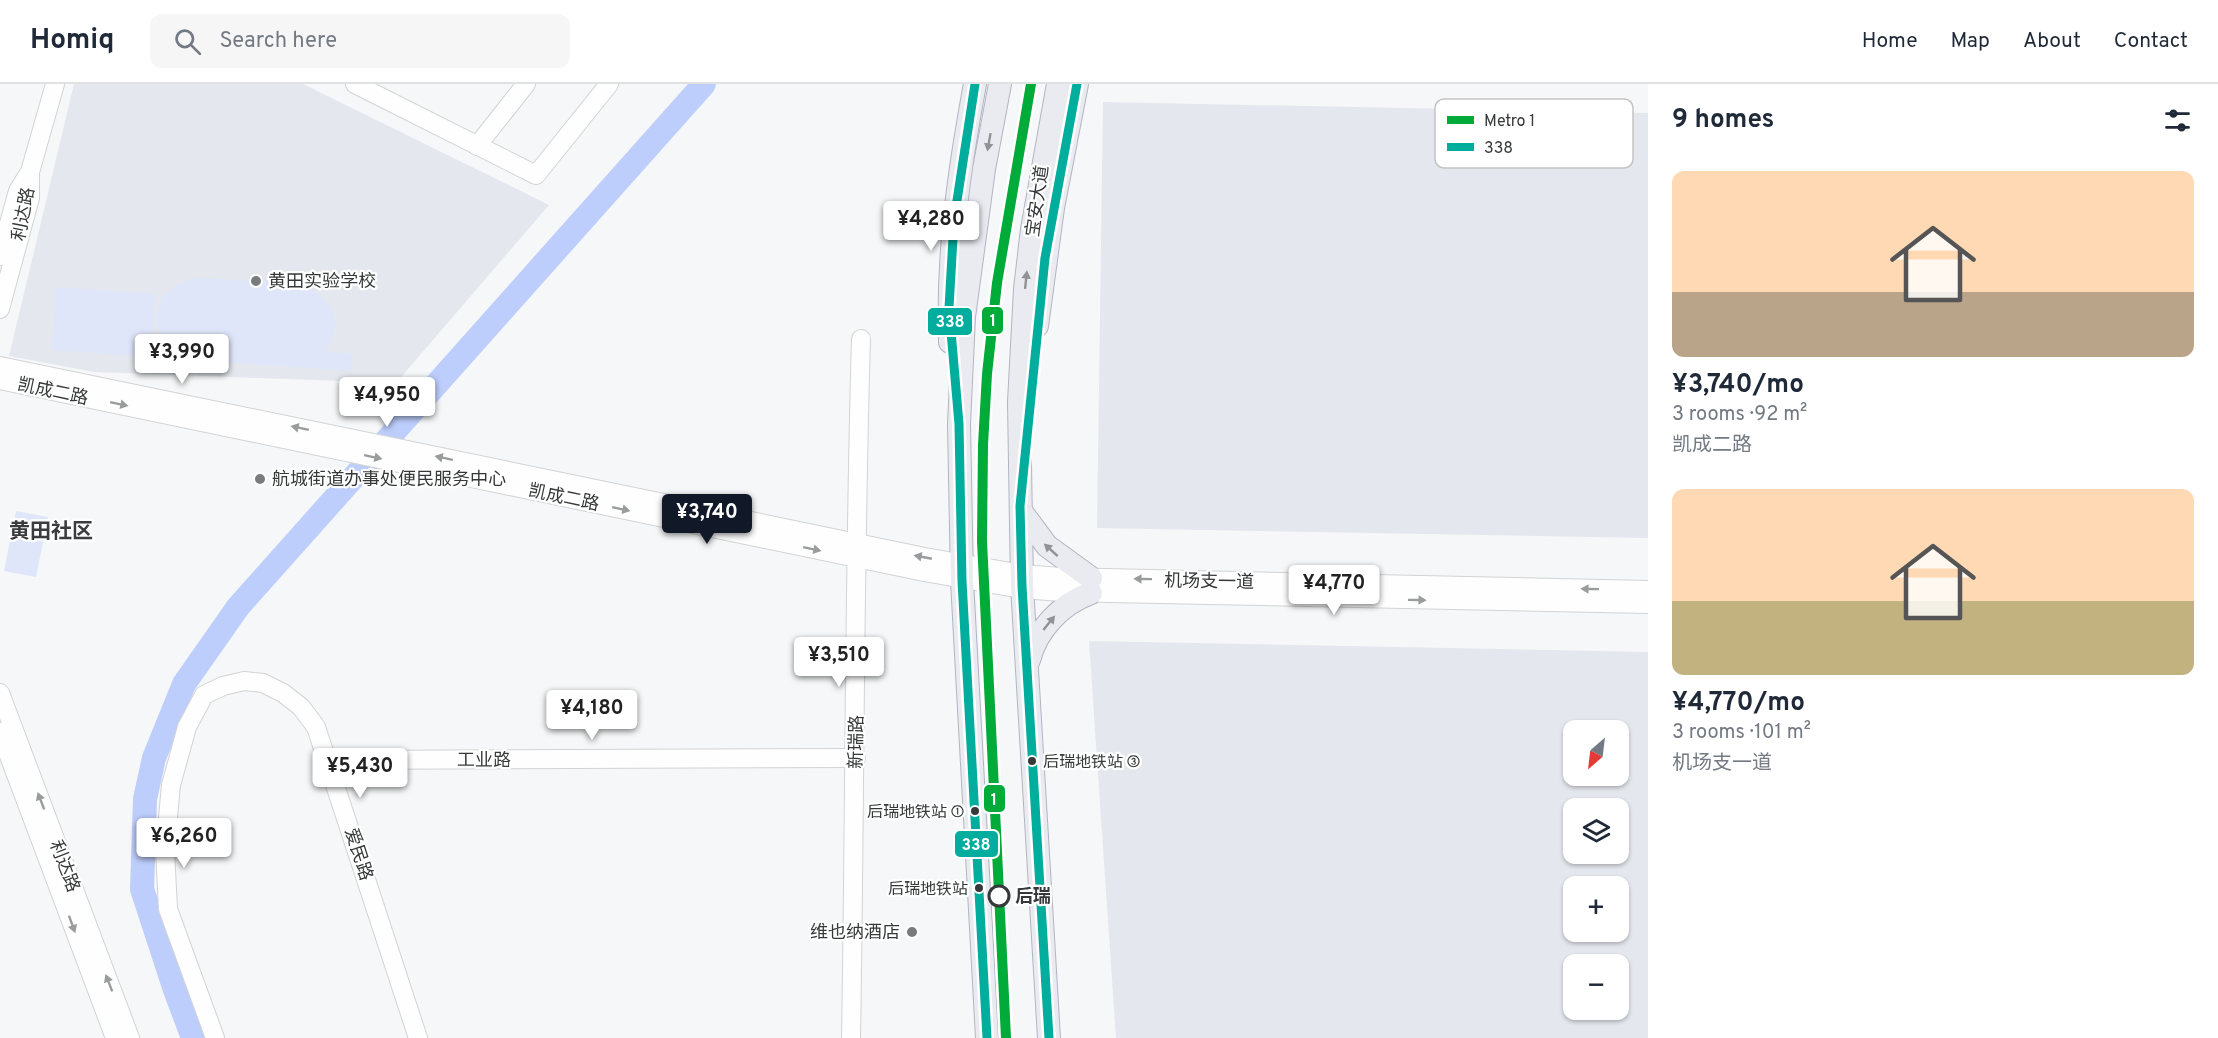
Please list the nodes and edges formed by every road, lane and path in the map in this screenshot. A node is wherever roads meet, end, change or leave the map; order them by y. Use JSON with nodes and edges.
{"nodes":[{"id":1,"x":55,"y":84,"type":"edge"},
{"id":2,"x":355,"y":84,"type":"edge"},
{"id":3,"x":526,"y":84,"type":"edge"},
{"id":4,"x":609,"y":84,"type":"edge"},
{"id":5,"x":975,"y":84,"type":"edge"},
{"id":6,"x":1000,"y":84,"type":"edge"},
{"id":7,"x":1058,"y":84,"type":"edge"},
{"id":8,"x":1077,"y":84,"type":"edge"},
{"id":9,"x":477,"y":146,"type":"junction"},
{"id":10,"x":30,"y":172,"type":"junction"},
{"id":11,"x":0,"y":256,"type":"edge"},
{"id":12,"x":0,"y":309,"type":"edge"},
{"id":13,"x":861,"y":339,"type":"dead end"},
{"id":14,"x":0,"y":366,"type":"edge"},
{"id":15,"x":0,"y":380,"type":"edge"},
{"id":16,"x":958,"y":424,"type":"junction"},
{"id":17,"x":352,"y":446,"type":"junction"},
{"id":18,"x":1021,"y":509,"type":"junction"},
{"id":19,"x":855,"y":550,"type":"junction"},
{"id":20,"x":962,"y":571,"type":"junction"},
{"id":21,"x":1022,"y":581,"type":"junction"},
{"id":22,"x":1091,"y":586,"type":"junction"},
{"id":23,"x":1648,"y":590,"type":"edge"},
{"id":24,"x":1648,"y":604,"type":"edge"},
{"id":25,"x":1027,"y":671,"type":"junction"},
{"id":26,"x":0,"y":693,"type":"edge"},
{"id":27,"x":0,"y":732,"type":"edge"},
{"id":28,"x":856,"y":758,"type":"junction"},
{"id":29,"x":329,"y":760,"type":"junction"},
{"id":30,"x":115,"y":1038,"type":"edge"},
{"id":31,"x":130,"y":1038,"type":"edge"},
{"id":32,"x":215,"y":1038,"type":"edge"},
{"id":33,"x":418,"y":1038,"type":"edge"},
{"id":34,"x":851,"y":1038,"type":"edge"},
{"id":35,"x":987,"y":1038,"type":"edge"},
{"id":36,"x":1049,"y":1038,"type":"edge"}],
"edges":[{"from":1,"to":10,"type":"street"},
{"from":2,"to":9,"type":"street"},
{"from":3,"to":9,"type":"street"},
{"from":4,"to":9,"type":"street"},
{"from":5,"to":16,"type":"main road"},
{"from":6,"to":16,"type":"main road","one_way":true},
{"from":18,"to":7,"type":"main road","name":"宝安大道","one_way":true},
{"from":8,"to":18,"type":"main road"},
{"from":10,"to":11,"type":"street","name":"利达路"},
{"from":10,"to":12,"type":"street","name":"利达路"},
{"from":13,"to":19,"type":"street","name":"新瑞路"},
{"from":17,"to":14,"type":"street","name":"凯成二路","one_way":true},
{"from":15,"to":17,"type":"street","name":"凯成二路","one_way":true},
{"from":16,"to":20,"type":"main road"},
{"from":17,"to":19,"type":"street","name":"凯成二路"},
{"from":18,"to":21,"type":"main road","name":"宝安大道"},
{"from":22,"to":18,"type":"main road","one_way":true},
{"from":19,"to":20,"type":"street","name":"凯成二路"},
{"from":19,"to":28,"type":"street","name":"新瑞路"},
{"from":20,"to":21,"type":"street","name":"凯成二路"},
{"from":20,"to":35,"type":"main road"},
{"from":21,"to":22,"type":"street","name":"机场支一道"},
{"from":21,"to":25,"type":"main road","name":"宝安大道"},
{"from":23,"to":22,"type":"street","name":"机场支一道","one_way":true},
{"from":22,"to":24,"type":"street","name":"机场支一道","one_way":true},
{"from":25,"to":22,"type":"main road","one_way":true},
{"from":25,"to":36,"type":"main road","name":"宝安大道"},
{"from":31,"to":26,"type":"street","name":"利达路","one_way":true},
{"from":27,"to":30,"type":"street","name":"利达路","one_way":true},
{"from":28,"to":29,"type":"street","name":"工业路"},
{"from":28,"to":34,"type":"street","name":"新瑞路"},
{"from":29,"to":32,"type":"street","name":"爱民路"},
{"from":29,"to":33,"type":"street","name":"爱民路"}]}
